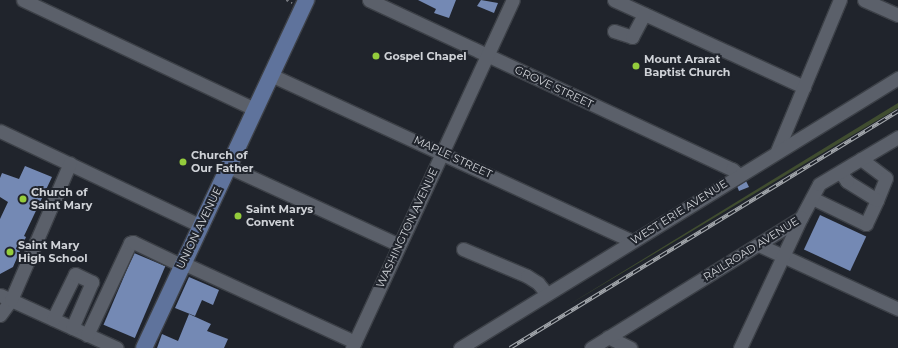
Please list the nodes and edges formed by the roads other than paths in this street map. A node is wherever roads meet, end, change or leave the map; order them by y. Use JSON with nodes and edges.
{"nodes":[{"id":1,"x":23,"y":0,"type":"edge"},
{"id":2,"x":306,"y":0,"type":"edge"},
{"id":3,"x":369,"y":0,"type":"edge"},
{"id":4,"x":513,"y":0,"type":"edge"},
{"id":5,"x":614,"y":0,"type":"edge"},
{"id":6,"x":840,"y":0,"type":"edge"},
{"id":7,"x":864,"y":0,"type":"edge"},
{"id":8,"x":644,"y":14,"type":"junction"},
{"id":9,"x":898,"y":16,"type":"edge"},
{"id":10,"x":614,"y":31,"type":"dead end"},
{"id":11,"x":487,"y":56,"type":"junction"},
{"id":12,"x":272,"y":74,"type":"junction"},
{"id":13,"x":898,"y":78,"type":"edge"},
{"id":14,"x":804,"y":87,"type":"junction"},
{"id":15,"x":255,"y":109,"type":"junction"},
{"id":16,"x":0,"y":131,"type":"edge"},
{"id":17,"x":895,"y":142,"type":"edge"},
{"id":18,"x":778,"y":151,"type":"junction"},
{"id":19,"x":443,"y":152,"type":"junction"},
{"id":20,"x":862,"y":159,"type":"junction"},
{"id":21,"x":70,"y":163,"type":"junction"},
{"id":22,"x":229,"y":167,"type":"junction"},
{"id":23,"x":840,"y":172,"type":"junction"},
{"id":24,"x":738,"y":175,"type":"junction"},
{"id":25,"x":812,"y":198,"type":"junction"},
{"id":26,"x":877,"y":200,"type":"junction"},
{"id":27,"x":801,"y":218,"type":"junction"},
{"id":28,"x":201,"y":226,"type":"junction"},
{"id":29,"x":632,"y":241,"type":"junction"},
{"id":30,"x":399,"y":245,"type":"junction"},
{"id":31,"x":759,"y":245,"type":"junction"},
{"id":32,"x":463,"y":249,"type":"dead end"},
{"id":33,"x":783,"y":256,"type":"junction"},
{"id":34,"x":182,"y":264,"type":"junction"},
{"id":35,"x":547,"y":294,"type":"junction"},
{"id":36,"x":6,"y":298,"type":"edge"},
{"id":37,"x":898,"y":309,"type":"edge"},
{"id":38,"x":0,"y":315,"type":"edge"},
{"id":39,"x":53,"y":319,"type":"junction"},
{"id":40,"x":72,"y":328,"type":"junction"},
{"id":41,"x":87,"y":335,"type":"junction"},
{"id":42,"x":608,"y":337,"type":"junction"},
{"id":43,"x":353,"y":345,"type":"edge"},
{"id":44,"x":117,"y":348,"type":"edge"},
{"id":45,"x":144,"y":348,"type":"edge"},
{"id":46,"x":460,"y":348,"type":"edge"},
{"id":47,"x":590,"y":348,"type":"edge"},
{"id":48,"x":631,"y":348,"type":"edge"},
{"id":49,"x":740,"y":348,"type":"edge"}],
"edges":[{"from":1,"to":15,"type":"street"},
{"from":2,"to":12,"type":"main road","name":"UNION AVENUE"},
{"from":3,"to":11,"type":"street","name":"GROVE STREET"},
{"from":4,"to":11,"type":"street","name":"WASHINGTON AVENUE"},
{"from":5,"to":8,"type":"street"},
{"from":6,"to":14,"type":"street"},
{"from":7,"to":9,"type":"street"},
{"from":8,"to":10,"type":"street"},
{"from":8,"to":14,"type":"street"},
{"from":11,"to":19,"type":"street","name":"WASHINGTON AVENUE"},
{"from":11,"to":24,"type":"street","name":"GROVE STREET"},
{"from":12,"to":15,"type":"main road","name":"UNION AVENUE"},
{"from":12,"to":19,"type":"street","name":"MAPLE STREET"},
{"from":13,"to":18,"type":"street","name":"WEST ERIE AVENUE"},
{"from":14,"to":18,"type":"street"},
{"from":15,"to":22,"type":"main road","name":"UNION AVENUE"},
{"from":16,"to":21,"type":"street"},
{"from":17,"to":20,"type":"street","name":"RAILROAD AVENUE"},
{"from":18,"to":24,"type":"street","name":"WEST ERIE AVENUE"},
{"from":19,"to":29,"type":"street","name":"MAPLE STREET"},
{"from":19,"to":30,"type":"street","name":"WASHINGTON AVENUE"},
{"from":20,"to":23,"type":"street","name":"RAILROAD AVENUE"},
{"from":20,"to":26,"type":"street"},
{"from":21,"to":28,"type":"street"},
{"from":21,"to":36,"type":"street"},
{"from":22,"to":28,"type":"main road","name":"UNION AVENUE"},
{"from":22,"to":30,"type":"street"},
{"from":23,"to":25,"type":"street","name":"RAILROAD AVENUE"},
{"from":23,"to":26,"type":"street"},
{"from":24,"to":29,"type":"street","name":"WEST ERIE AVENUE"},
{"from":25,"to":26,"type":"street"},
{"from":25,"to":27,"type":"street","name":"RAILROAD AVENUE"},
{"from":27,"to":31,"type":"street","name":"RAILROAD AVENUE"},
{"from":27,"to":33,"type":"street"},
{"from":28,"to":34,"type":"main road","name":"UNION AVENUE"},
{"from":29,"to":35,"type":"street","name":"WEST ERIE AVENUE"},
{"from":30,"to":43,"type":"street","name":"WASHINGTON AVENUE"},
{"from":31,"to":33,"type":"street"},
{"from":31,"to":42,"type":"street","name":"RAILROAD AVENUE"},
{"from":32,"to":35,"type":"street"},
{"from":33,"to":37,"type":"street"},
{"from":33,"to":49,"type":"street"},
{"from":34,"to":41,"type":"street"},
{"from":34,"to":43,"type":"street"},
{"from":34,"to":45,"type":"main road","name":"UNION AVENUE"},
{"from":35,"to":46,"type":"street","name":"WEST ERIE AVENUE"},
{"from":36,"to":38,"type":"street"},
{"from":36,"to":39,"type":"street"},
{"from":39,"to":40,"type":"street"},
{"from":39,"to":40,"type":"street"},
{"from":40,"to":41,"type":"street"},
{"from":41,"to":44,"type":"street"},
{"from":42,"to":47,"type":"street","name":"RAILROAD AVENUE"},
{"from":42,"to":48,"type":"street"}]}
